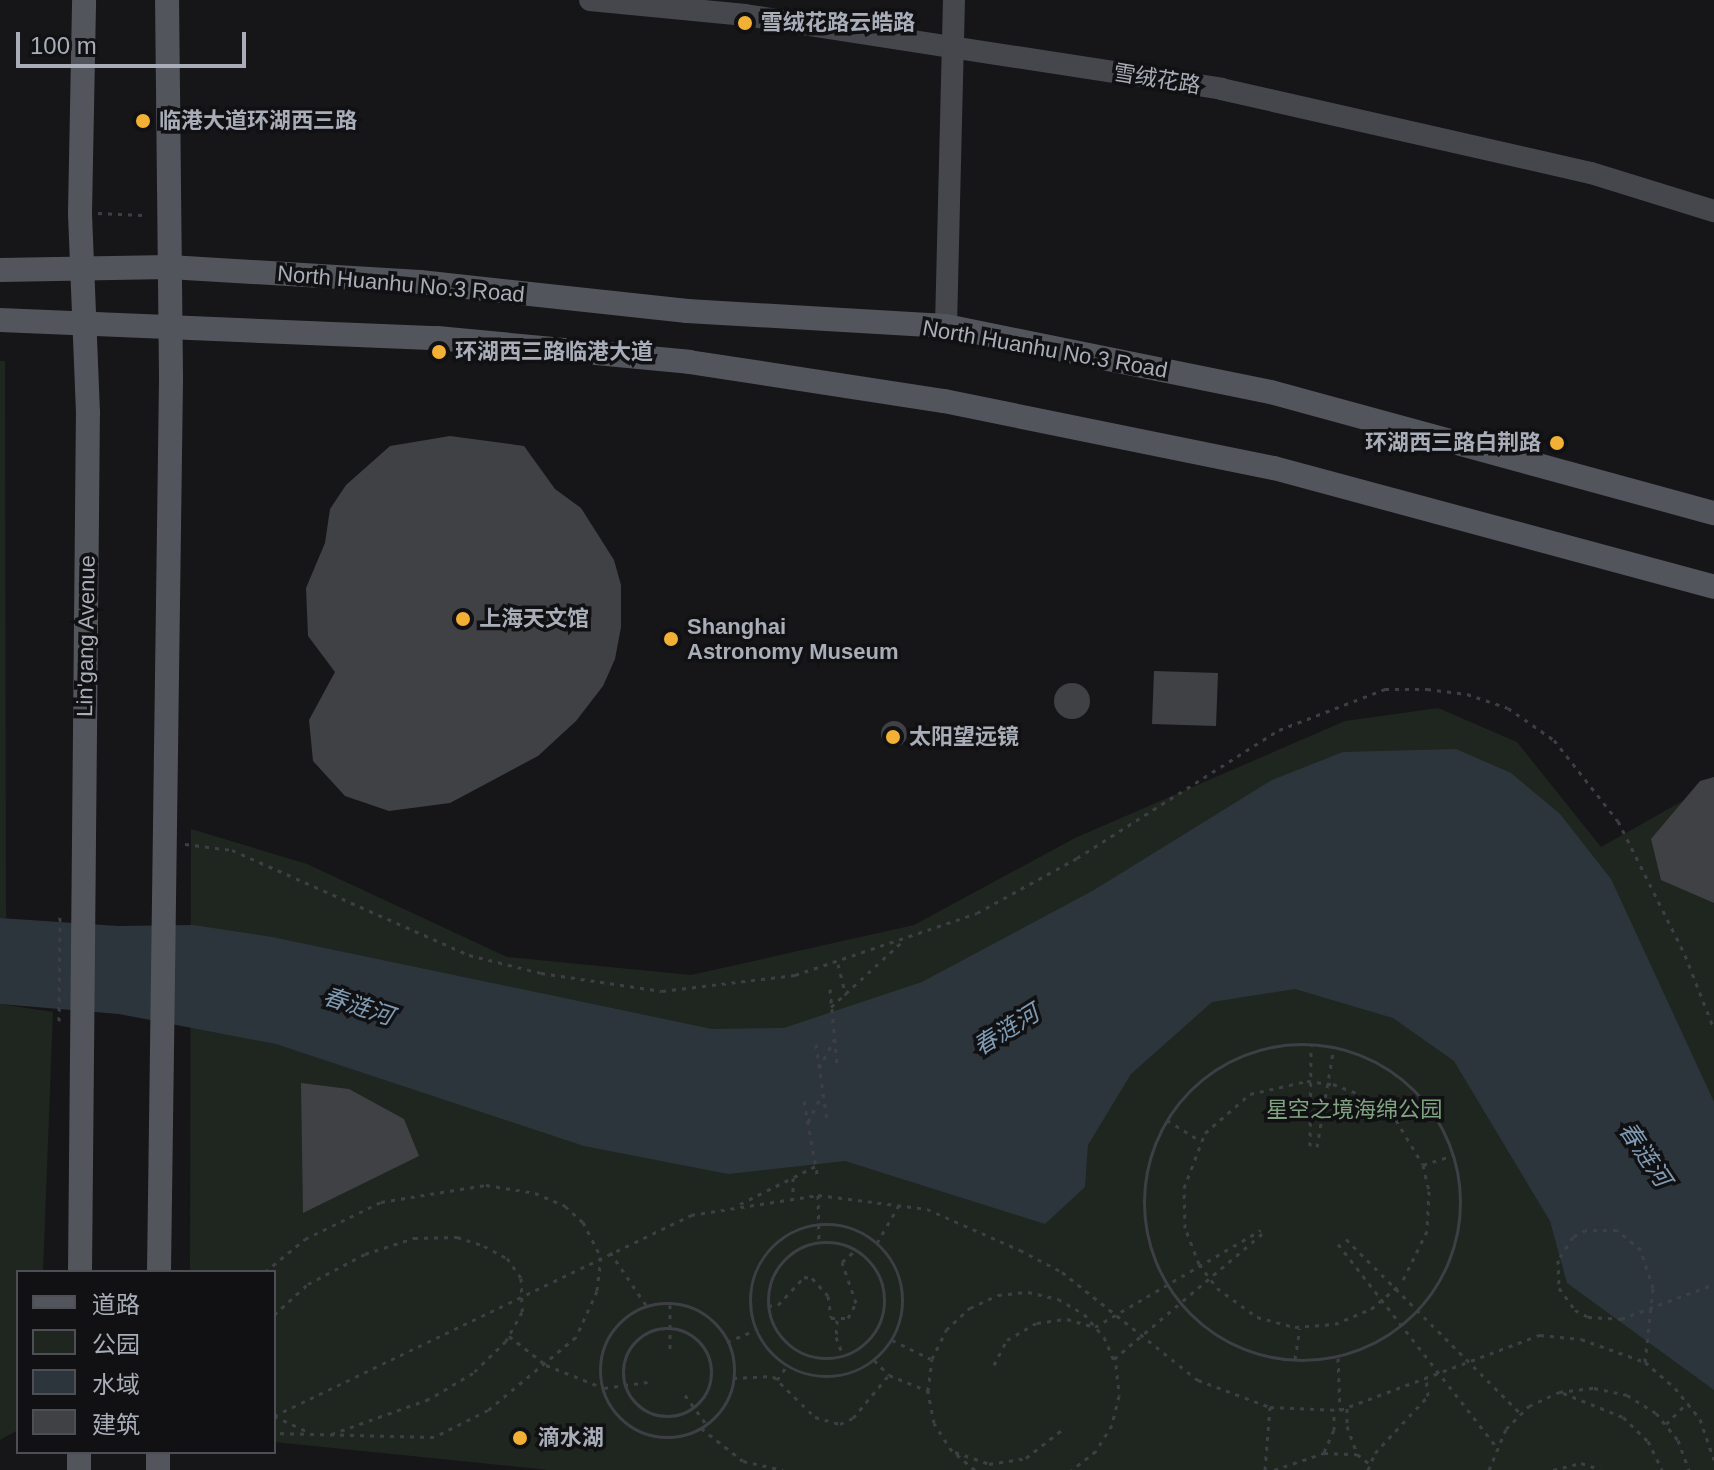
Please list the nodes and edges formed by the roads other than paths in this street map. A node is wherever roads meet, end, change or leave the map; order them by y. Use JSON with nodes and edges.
{"nodes":[{"id":1,"x":84,"y":0,"type":"edge"},
{"id":2,"x":167,"y":0,"type":"edge"},
{"id":3,"x":590,"y":0,"type":"edge"},
{"id":4,"x":954,"y":0,"type":"edge"},
{"id":5,"x":953,"y":47,"type":"junction"},
{"id":6,"x":1714,"y":211,"type":"edge"},
{"id":7,"x":82,"y":267,"type":"junction"},
{"id":8,"x":169,"y":267,"type":"junction"},
{"id":9,"x":0,"y":270,"type":"edge"},
{"id":10,"x":0,"y":320,"type":"edge"},
{"id":11,"x":84,"y":321,"type":"junction"},
{"id":12,"x":172,"y":323,"type":"junction"},
{"id":13,"x":946,"y":326,"type":"junction"},
{"id":14,"x":1714,"y":513,"type":"edge"},
{"id":15,"x":1714,"y":587,"type":"edge"},
{"id":16,"x":80,"y":1270,"type":"edge"},
{"id":17,"x":159,"y":1270,"type":"edge"}],
"edges":[{"from":1,"to":7,"type":"main road","name":"Lin'gang Avenue"},
{"from":2,"to":8,"type":"main road"},
{"from":3,"to":5,"type":"street","name":"雪绒花路"},
{"from":4,"to":5,"type":"street"},
{"from":5,"to":6,"type":"street","name":"雪绒花路"},
{"from":5,"to":13,"type":"street"},
{"from":7,"to":8,"type":"main road","name":"North Huanhu No.3 Road"},
{"from":7,"to":9,"type":"main road","name":"North Huanhu No.3 Road"},
{"from":7,"to":11,"type":"main road","name":"Lin'gang Avenue"},
{"from":8,"to":12,"type":"main road"},
{"from":8,"to":13,"type":"main road","name":"North Huanhu No.3 Road"},
{"from":10,"to":11,"type":"main road"},
{"from":11,"to":12,"type":"main road"},
{"from":11,"to":16,"type":"main road","name":"Lin'gang Avenue"},
{"from":12,"to":15,"type":"main road"},
{"from":12,"to":17,"type":"main road"},
{"from":13,"to":14,"type":"main road","name":"North Huanhu No.3 Road"}]}
